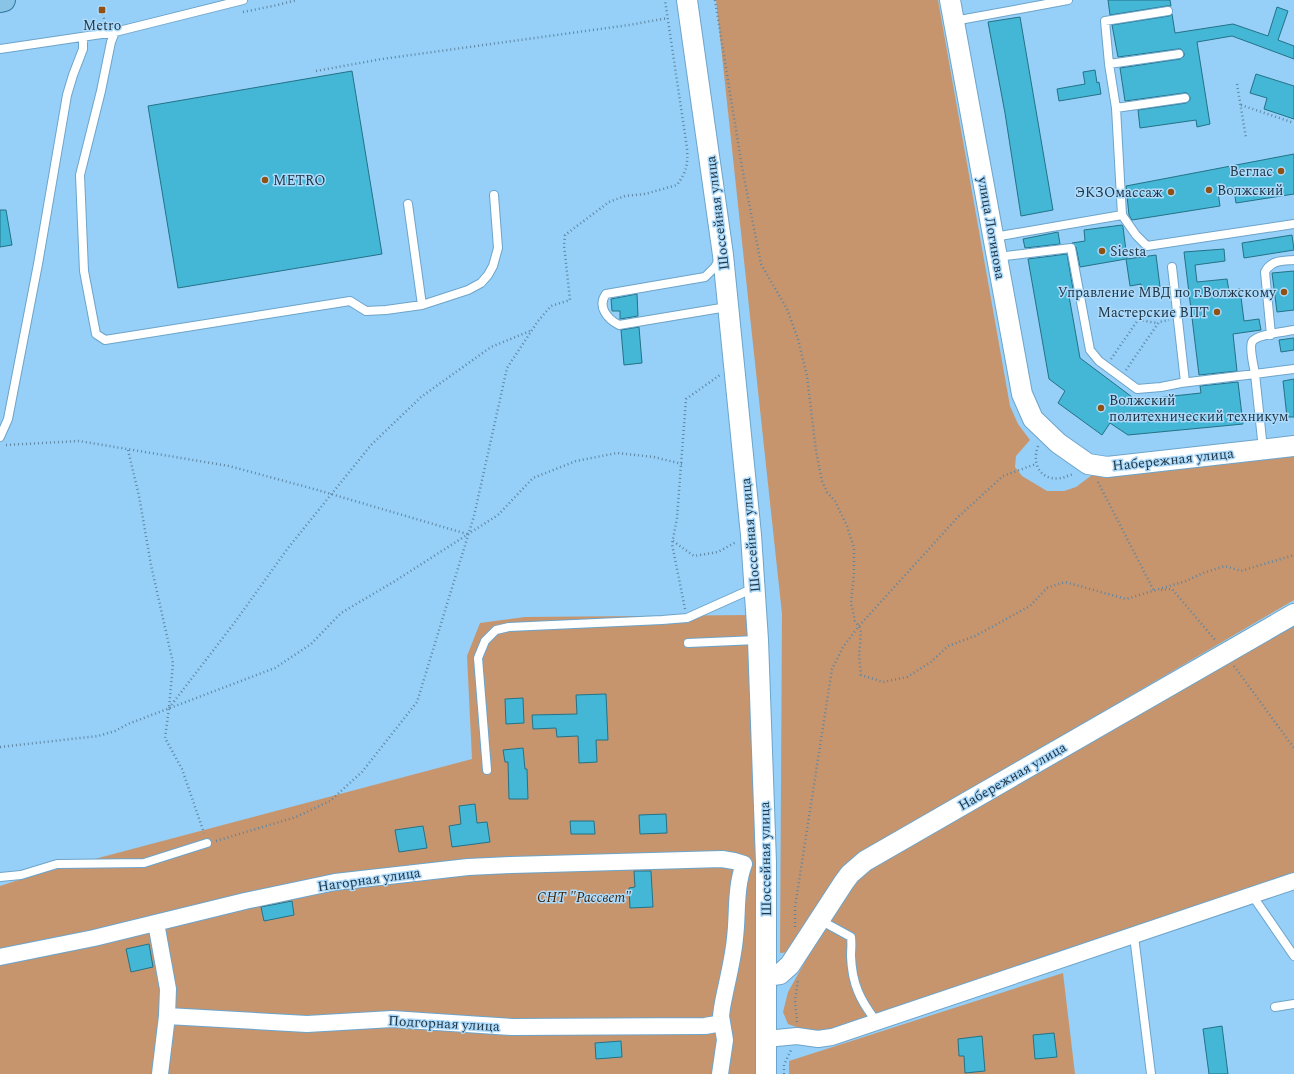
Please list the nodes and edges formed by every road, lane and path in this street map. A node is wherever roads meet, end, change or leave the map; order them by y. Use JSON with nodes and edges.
{"nodes":[{"id":1,"x":4,"y":0,"type":"edge"},
{"id":2,"x":243,"y":0,"type":"edge"},
{"id":3,"x":665,"y":0,"type":"edge"},
{"id":4,"x":687,"y":0,"type":"edge"},
{"id":5,"x":715,"y":0,"type":"edge"},
{"id":6,"x":950,"y":0,"type":"edge"},
{"id":7,"x":1068,"y":0,"type":"edge"},
{"id":8,"x":0,"y":1,"type":"edge"},
{"id":9,"x":1168,"y":11,"type":"dead end"},
{"id":10,"x":668,"y":18,"type":"junction"},
{"id":11,"x":954,"y":21,"type":"junction"},
{"id":12,"x":115,"y":32,"type":"junction"},
{"id":13,"x":83,"y":38,"type":"junction"},
{"id":14,"x":0,"y":49,"type":"edge"},
{"id":15,"x":1179,"y":54,"type":"dead end"},
{"id":16,"x":1109,"y":64,"type":"junction"},
{"id":17,"x":316,"y":71,"type":"dead end"},
{"id":18,"x":1237,"y":84,"type":"dead end"},
{"id":19,"x":1185,"y":98,"type":"dead end"},
{"id":20,"x":1241,"y":105,"type":"junction"},
{"id":21,"x":1116,"y":108,"type":"junction"},
{"id":22,"x":1294,"y":123,"type":"edge"},
{"id":23,"x":1246,"y":138,"type":"dead end"},
{"id":24,"x":494,"y":195,"type":"dead end"},
{"id":25,"x":408,"y":204,"type":"dead end"},
{"id":26,"x":1122,"y":215,"type":"junction"},
{"id":27,"x":1294,"y":224,"type":"edge"},
{"id":28,"x":994,"y":237,"type":"junction"},
{"id":29,"x":723,"y":255,"type":"junction"},
{"id":30,"x":998,"y":257,"type":"junction"},
{"id":31,"x":1294,"y":260,"type":"edge"},
{"id":32,"x":1172,"y":267,"type":"dead end"},
{"id":33,"x":422,"y":305,"type":"junction"},
{"id":34,"x":727,"y":307,"type":"junction"},
{"id":35,"x":1178,"y":319,"type":"junction"},
{"id":36,"x":1158,"y":323,"type":"junction"},
{"id":37,"x":531,"y":330,"type":"junction"},
{"id":38,"x":1294,"y":330,"type":"edge"},
{"id":39,"x":1271,"y":334,"type":"junction"},
{"id":40,"x":735,"y":365,"type":"junction"},
{"id":41,"x":1107,"y":366,"type":"junction"},
{"id":42,"x":1294,"y":369,"type":"edge"},
{"id":43,"x":1255,"y":374,"type":"junction"},
{"id":44,"x":1121,"y":377,"type":"junction"},
{"id":45,"x":1186,"y":382,"type":"junction"},
{"id":46,"x":0,"y":437,"type":"edge"},
{"id":47,"x":1058,"y":443,"type":"joint"},
{"id":48,"x":0,"y":445,"type":"edge"},
{"id":49,"x":1039,"y":446,"type":"dead end"},
{"id":50,"x":1294,"y":446,"type":"edge"},
{"id":51,"x":1263,"y":449,"type":"junction"},
{"id":52,"x":128,"y":450,"type":"junction"},
{"id":53,"x":682,"y":464,"type":"junction"},
{"id":54,"x":1036,"y":464,"type":"junction"},
{"id":55,"x":1074,"y":469,"type":"dead end"},
{"id":56,"x":1096,"y":480,"type":"dead end"},
{"id":57,"x":332,"y":494,"type":"junction"},
{"id":58,"x":467,"y":534,"type":"junction"},
{"id":59,"x":751,"y":535,"type":"junction"},
{"id":60,"x":673,"y":541,"type":"junction"},
{"id":61,"x":1294,"y":555,"type":"edge"},
{"id":62,"x":755,"y":587,"type":"junction"},
{"id":63,"x":1154,"y":591,"type":"junction"},
{"id":64,"x":1294,"y":614,"type":"edge"},
{"id":65,"x":687,"y":618,"type":"junction"},
{"id":66,"x":859,"y":626,"type":"junction"},
{"id":67,"x":758,"y":640,"type":"junction"},
{"id":68,"x":688,"y":643,"type":"dead end"},
{"id":69,"x":1225,"y":654,"type":"junction"},
{"id":70,"x":169,"y":708,"type":"junction"},
{"id":71,"x":0,"y":747,"type":"edge"},
{"id":72,"x":1294,"y":748,"type":"edge"},
{"id":73,"x":487,"y":770,"type":"dead end"},
{"id":74,"x":207,"y":843,"type":"junction"},
{"id":75,"x":766,"y":862,"type":"junction"},
{"id":76,"x":744,"y":864,"type":"junction"},
{"id":77,"x":0,"y":877,"type":"edge"},
{"id":78,"x":1294,"y":881,"type":"edge"},
{"id":79,"x":1252,"y":895,"type":"junction"},
{"id":80,"x":820,"y":920,"type":"junction"},
{"id":81,"x":156,"y":923,"type":"junction"},
{"id":82,"x":1134,"y":936,"type":"junction"},
{"id":83,"x":797,"y":954,"type":"junction"},
{"id":84,"x":1294,"y":956,"type":"edge"},
{"id":85,"x":0,"y":957,"type":"edge"},
{"id":86,"x":766,"y":976,"type":"junction"},
{"id":87,"x":1294,"y":1004,"type":"edge"},
{"id":88,"x":1275,"y":1006,"type":"dead end"},
{"id":89,"x":167,"y":1016,"type":"junction"},
{"id":90,"x":876,"y":1021,"type":"junction"},
{"id":91,"x":722,"y":1023,"type":"junction"},
{"id":92,"x":797,"y":1036,"type":"junction"},
{"id":93,"x":766,"y":1039,"type":"junction"},
{"id":94,"x":160,"y":1074,"type":"edge"},
{"id":95,"x":720,"y":1074,"type":"edge"},
{"id":96,"x":766,"y":1074,"type":"edge"},
{"id":97,"x":784,"y":1074,"type":"edge"},
{"id":98,"x":1151,"y":1074,"type":"edge"}],
"edges":[{"from":1,"to":8,"type":"main road"},
{"from":2,"to":12,"type":"lane"},
{"from":3,"to":10,"type":"path"},
{"from":4,"to":29,"type":"street","name":"Шоссейная улица"},
{"from":5,"to":66,"type":"path"},
{"from":6,"to":11,"type":"street","name":"улица Логинова"},
{"from":7,"to":11,"type":"lane"},
{"from":9,"to":16,"type":"lane"},
{"from":10,"to":17,"type":"path"},
{"from":10,"to":37,"type":"path"},
{"from":11,"to":28,"type":"street","name":"улица Логинова"},
{"from":12,"to":13,"type":"lane"},
{"from":12,"to":33,"type":"lane"},
{"from":13,"to":14,"type":"lane"},
{"from":13,"to":46,"type":"lane"},
{"from":15,"to":16,"type":"lane"},
{"from":16,"to":21,"type":"lane"},
{"from":18,"to":20,"type":"path"},
{"from":19,"to":21,"type":"lane"},
{"from":20,"to":22,"type":"path"},
{"from":20,"to":23,"type":"path"},
{"from":21,"to":26,"type":"lane"},
{"from":24,"to":33,"type":"lane"},
{"from":25,"to":33,"type":"lane"},
{"from":26,"to":27,"type":"lane"},
{"from":26,"to":28,"type":"lane"},
{"from":28,"to":30,"type":"street","name":"улица Логинова"},
{"from":29,"to":34,"type":"street","name":"Шоссейная улица"},
{"from":29,"to":34,"type":"lane"},
{"from":30,"to":41,"type":"lane"},
{"from":30,"to":47,"type":"street","name":"улица Логинова"},
{"from":31,"to":39,"type":"lane"},
{"from":32,"to":35,"type":"lane"},
{"from":34,"to":40,"type":"street","name":"Шоссейная улица"},
{"from":35,"to":36,"type":"path"},
{"from":35,"to":45,"type":"lane"},
{"from":36,"to":41,"type":"path"},
{"from":36,"to":44,"type":"path"},
{"from":37,"to":57,"type":"path"},
{"from":37,"to":58,"type":"path"},
{"from":38,"to":39,"type":"lane"},
{"from":39,"to":43,"type":"lane"},
{"from":40,"to":53,"type":"path"},
{"from":40,"to":59,"type":"street","name":"Шоссейная улица"},
{"from":41,"to":44,"type":"lane"},
{"from":42,"to":43,"type":"lane"},
{"from":43,"to":45,"type":"lane"},
{"from":43,"to":51,"type":"lane"},
{"from":44,"to":45,"type":"lane"},
{"from":47,"to":51,"type":"street","name":"Набережная улица"},
{"from":48,"to":52,"type":"path"},
{"from":49,"to":54,"type":"path"},
{"from":50,"to":51,"type":"street","name":"Набережная улица"},
{"from":52,"to":57,"type":"path"},
{"from":52,"to":70,"type":"path"},
{"from":53,"to":58,"type":"path"},
{"from":53,"to":60,"type":"path"},
{"from":54,"to":55,"type":"path"},
{"from":54,"to":66,"type":"path"},
{"from":56,"to":63,"type":"path"},
{"from":57,"to":58,"type":"path"},
{"from":57,"to":70,"type":"path"},
{"from":58,"to":70,"type":"path"},
{"from":58,"to":74,"type":"path"},
{"from":59,"to":60,"type":"path"},
{"from":59,"to":62,"type":"street","name":"Шоссейная улица"},
{"from":60,"to":65,"type":"path"},
{"from":61,"to":63,"type":"path"},
{"from":62,"to":65,"type":"lane"},
{"from":62,"to":67,"type":"street","name":"Шоссейная улица"},
{"from":63,"to":66,"type":"path"},
{"from":63,"to":69,"type":"path"},
{"from":64,"to":69,"type":"street","name":"Набережная улица"},
{"from":65,"to":73,"type":"lane"},
{"from":66,"to":83,"type":"path"},
{"from":67,"to":68,"type":"lane"},
{"from":67,"to":75,"type":"street","name":"Шоссейная улица"},
{"from":69,"to":72,"type":"path"},
{"from":69,"to":80,"type":"street","name":"Набережная улица"},
{"from":70,"to":71,"type":"path"},
{"from":70,"to":74,"type":"path"},
{"from":74,"to":77,"type":"lane"},
{"from":75,"to":76,"type":"street","name":"Нагорная улица"},
{"from":75,"to":86,"type":"street","name":"Шоссейная улица"},
{"from":76,"to":81,"type":"street","name":"Нагорная улица"},
{"from":76,"to":91,"type":"street"},
{"from":78,"to":79,"type":"street"},
{"from":79,"to":82,"type":"street"},
{"from":79,"to":84,"type":"lane"},
{"from":80,"to":83,"type":"street","name":"Набережная улица"},
{"from":80,"to":90,"type":"lane"},
{"from":81,"to":85,"type":"street","name":"Нагорная улица"},
{"from":81,"to":89,"type":"street"},
{"from":82,"to":90,"type":"street"},
{"from":82,"to":98,"type":"lane"},
{"from":83,"to":86,"type":"street","name":"Набережная улица"},
{"from":83,"to":92,"type":"path"},
{"from":86,"to":93,"type":"street","name":"Шоссейная улица"},
{"from":87,"to":88,"type":"lane"},
{"from":89,"to":91,"type":"street","name":"Подгорная улица"},
{"from":89,"to":94,"type":"street"},
{"from":90,"to":92,"type":"street"},
{"from":91,"to":95,"type":"street"},
{"from":92,"to":93,"type":"street"},
{"from":92,"to":97,"type":"path"},
{"from":93,"to":96,"type":"street","name":"Шоссейная улица"}]}
